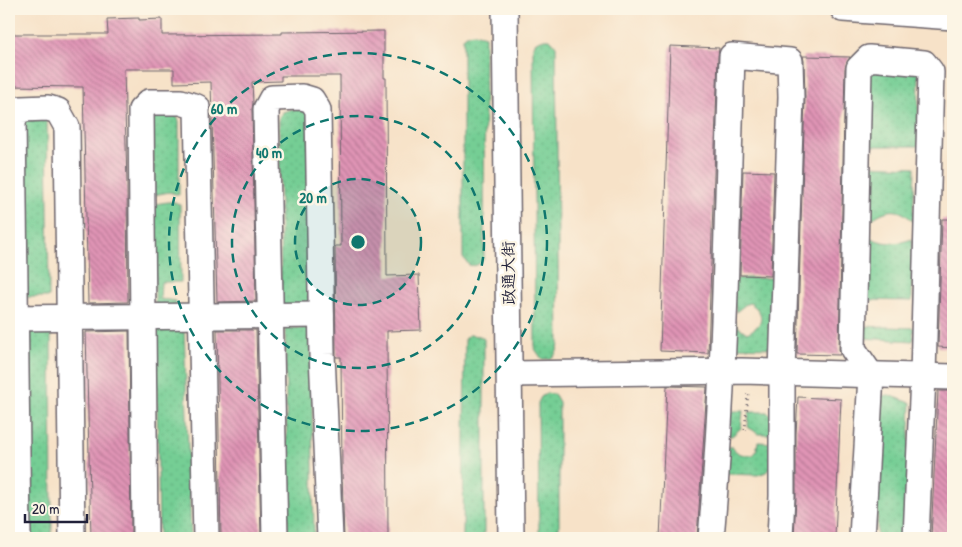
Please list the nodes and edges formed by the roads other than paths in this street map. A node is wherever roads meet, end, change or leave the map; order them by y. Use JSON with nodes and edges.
{"nodes":[{"id":1,"x":505,"y":9,"type":"edge"},
{"id":2,"x":843,"y":9,"type":"edge"},
{"id":3,"x":928,"y":12,"type":"edge"},
{"id":4,"x":953,"y":17,"type":"edge"},
{"id":5,"x":270,"y":315,"type":"junction"},
{"id":6,"x":322,"y":315,"type":"junction"},
{"id":7,"x":201,"y":316,"type":"junction"},
{"id":8,"x":143,"y":317,"type":"junction"},
{"id":9,"x":12,"y":318,"type":"edge"},
{"id":10,"x":69,"y":318,"type":"junction"},
{"id":11,"x":722,"y":371,"type":"junction"},
{"id":12,"x":782,"y":372,"type":"junction"},
{"id":13,"x":510,"y":374,"type":"junction"},
{"id":14,"x":871,"y":375,"type":"junction"},
{"id":15,"x":923,"y":376,"type":"junction"},
{"id":16,"x":953,"y":377,"type":"edge"},
{"id":17,"x":18,"y":538,"type":"edge"},
{"id":18,"x":72,"y":538,"type":"edge"},
{"id":19,"x":145,"y":538,"type":"edge"},
{"id":20,"x":206,"y":538,"type":"edge"},
{"id":21,"x":275,"y":538,"type":"edge"},
{"id":22,"x":330,"y":538,"type":"edge"},
{"id":23,"x":511,"y":538,"type":"edge"},
{"id":24,"x":711,"y":538,"type":"edge"},
{"id":25,"x":780,"y":538,"type":"edge"},
{"id":26,"x":862,"y":538,"type":"edge"},
{"id":27,"x":916,"y":538,"type":"edge"}],
"edges":[{"from":1,"to":13,"type":"street","name":"政通大街"},
{"from":2,"to":3,"type":"street"},
{"from":3,"to":4,"type":"street"},
{"from":5,"to":6,"type":"street"},
{"from":5,"to":6,"type":"street"},
{"from":5,"to":7,"type":"street"},
{"from":5,"to":21,"type":"street"},
{"from":6,"to":22,"type":"street"},
{"from":7,"to":8,"type":"street"},
{"from":7,"to":8,"type":"street"},
{"from":7,"to":20,"type":"street"},
{"from":8,"to":10,"type":"street"},
{"from":8,"to":19,"type":"street"},
{"from":9,"to":10,"type":"street"},
{"from":9,"to":10,"type":"street"},
{"from":9,"to":17,"type":"street"},
{"from":10,"to":18,"type":"street"},
{"from":11,"to":12,"type":"street"},
{"from":11,"to":12,"type":"street"},
{"from":11,"to":13,"type":"street"},
{"from":11,"to":24,"type":"street"},
{"from":12,"to":14,"type":"street"},
{"from":12,"to":25,"type":"street"},
{"from":13,"to":23,"type":"street","name":"政通大街"},
{"from":14,"to":15,"type":"street"},
{"from":14,"to":15,"type":"street"},
{"from":14,"to":26,"type":"street"},
{"from":15,"to":16,"type":"street"},
{"from":15,"to":27,"type":"street"}]}
